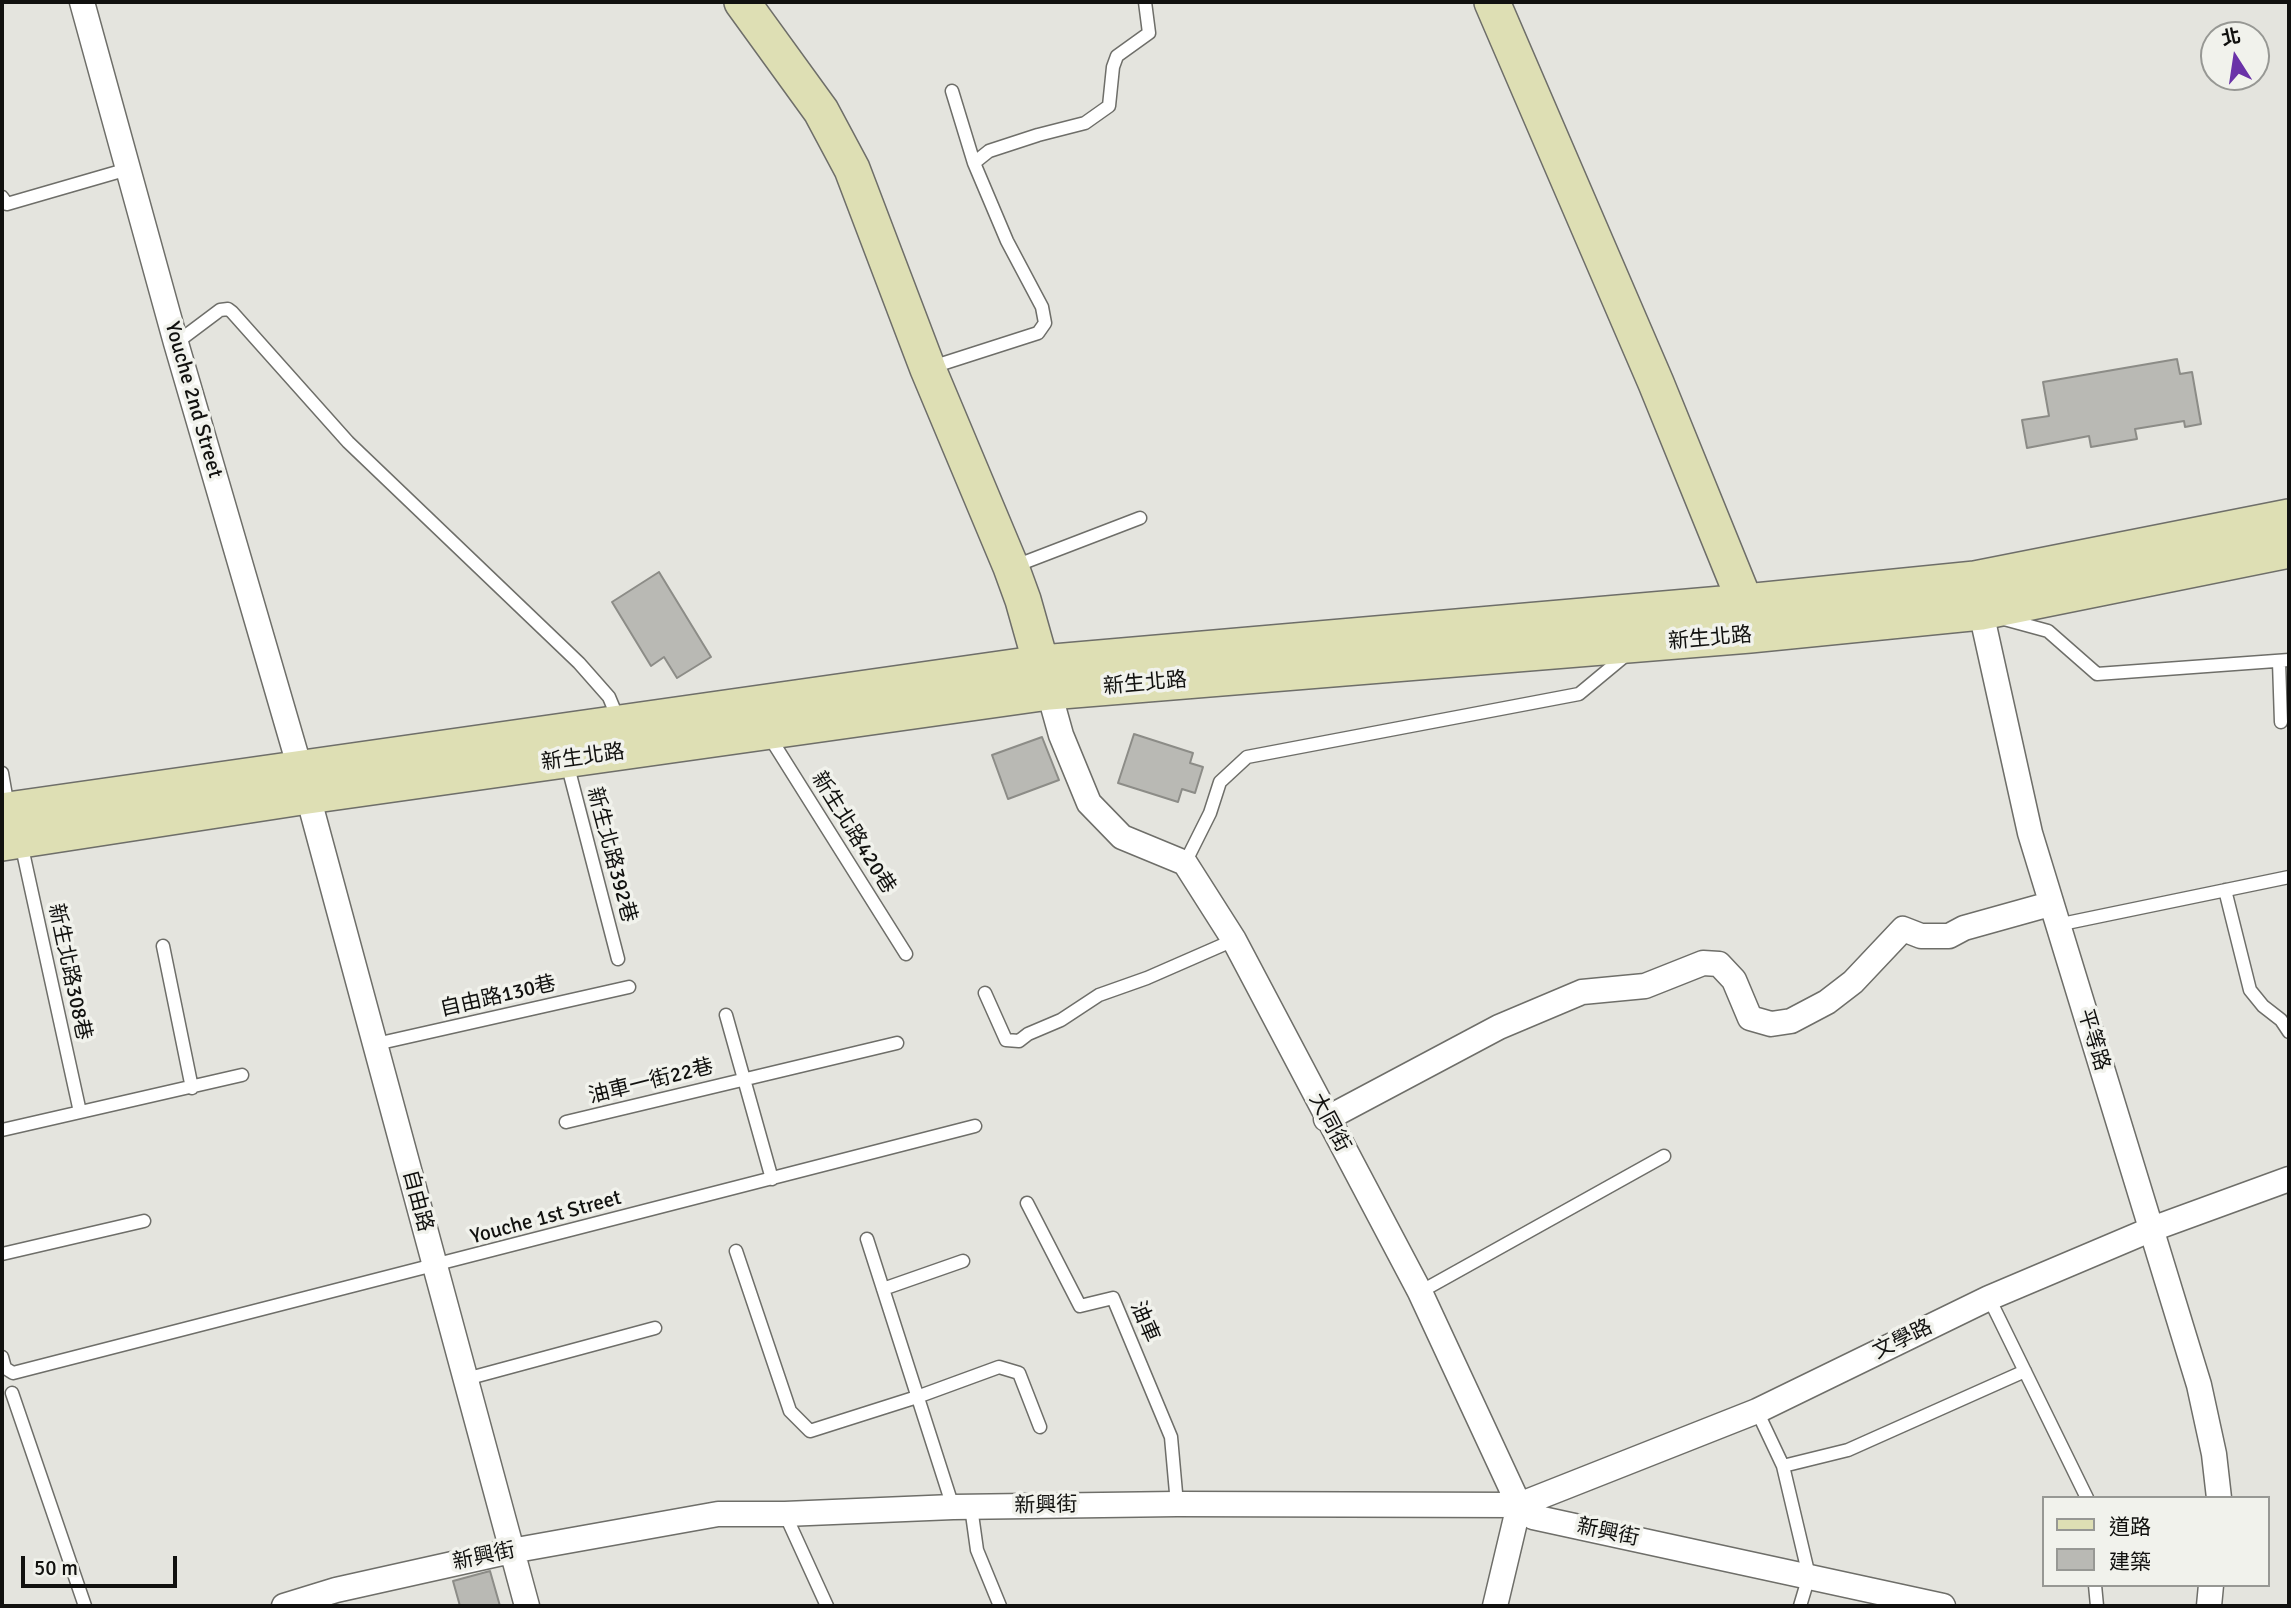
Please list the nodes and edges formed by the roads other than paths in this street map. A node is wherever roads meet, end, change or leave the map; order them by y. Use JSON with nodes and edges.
{"nodes":[{"id":1,"x":82,"y":2,"type":"edge"},
{"id":2,"x":742,"y":2,"type":"edge"},
{"id":3,"x":1145,"y":2,"type":"edge"},
{"id":4,"x":1492,"y":2,"type":"edge"},
{"id":5,"x":952,"y":91,"type":"dead end"},
{"id":6,"x":974,"y":163,"type":"junction"},
{"id":7,"x":128,"y":169,"type":"junction"},
{"id":8,"x":2,"y":197,"type":"edge"},
{"id":9,"x":176,"y":343,"type":"junction"},
{"id":10,"x":928,"y":369,"type":"junction"},
{"id":11,"x":2289,"y":517,"type":"edge"},
{"id":12,"x":1140,"y":518,"type":"dead end"},
{"id":13,"x":2289,"y":550,"type":"edge"},
{"id":14,"x":1011,"y":567,"type":"junction"},
{"id":15,"x":1978,"y":596,"type":"junction"},
{"id":16,"x":1745,"y":602,"type":"junction"},
{"id":17,"x":1750,"y":635,"type":"junction"},
{"id":18,"x":1638,"y":645,"type":"junction"},
{"id":19,"x":2284,"y":661,"type":"edge"},
{"id":20,"x":1045,"y":677,"type":"junction"},
{"id":21,"x":2281,"y":722,"type":"dead end"},
{"id":22,"x":767,"y":733,"type":"junction"},
{"id":23,"x":622,"y":737,"type":"junction"},
{"id":24,"x":566,"y":761,"type":"junction"},
{"id":25,"x":2,"y":773,"type":"edge"},
{"id":26,"x":304,"y":782,"type":"junction"},
{"id":27,"x":8,"y":826,"type":"edge"},
{"id":28,"x":1185,"y":863,"type":"junction"},
{"id":29,"x":2289,"y":877,"type":"edge"},
{"id":30,"x":2225,"y":890,"type":"junction"},
{"id":31,"x":2054,"y":914,"type":"junction"},
{"id":32,"x":1234,"y":940,"type":"junction"},
{"id":33,"x":163,"y":946,"type":"dead end"},
{"id":34,"x":906,"y":954,"type":"dead end"},
{"id":35,"x":618,"y":959,"type":"dead end"},
{"id":36,"x":629,"y":988,"type":"dead end"},
{"id":37,"x":985,"y":993,"type":"dead end"},
{"id":38,"x":726,"y":1015,"type":"dead end"},
{"id":39,"x":2289,"y":1032,"type":"edge"},
{"id":40,"x":897,"y":1043,"type":"dead end"},
{"id":41,"x":376,"y":1044,"type":"junction"},
{"id":42,"x":242,"y":1075,"type":"dead end"},
{"id":43,"x":744,"y":1079,"type":"junction"},
{"id":44,"x":192,"y":1088,"type":"junction"},
{"id":45,"x":80,"y":1112,"type":"junction"},
{"id":46,"x":1326,"y":1119,"type":"junction"},
{"id":47,"x":566,"y":1122,"type":"dead end"},
{"id":48,"x":975,"y":1126,"type":"dead end"},
{"id":49,"x":2,"y":1130,"type":"edge"},
{"id":50,"x":1664,"y":1156,"type":"dead end"},
{"id":51,"x":772,"y":1179,"type":"junction"},
{"id":52,"x":2289,"y":1179,"type":"edge"},
{"id":53,"x":1027,"y":1203,"type":"dead end"},
{"id":54,"x":144,"y":1221,"type":"dead end"},
{"id":55,"x":2152,"y":1229,"type":"junction"},
{"id":56,"x":867,"y":1239,"type":"dead end"},
{"id":57,"x":736,"y":1251,"type":"dead end"},
{"id":58,"x":2,"y":1255,"type":"edge"},
{"id":59,"x":963,"y":1261,"type":"dead end"},
{"id":60,"x":435,"y":1267,"type":"junction"},
{"id":61,"x":883,"y":1289,"type":"junction"},
{"id":62,"x":1420,"y":1292,"type":"junction"},
{"id":63,"x":1989,"y":1298,"type":"junction"},
{"id":64,"x":655,"y":1328,"type":"dead end"},
{"id":65,"x":3,"y":1363,"type":"edge"},
{"id":66,"x":2025,"y":1371,"type":"junction"},
{"id":67,"x":466,"y":1379,"type":"junction"},
{"id":68,"x":12,"y":1393,"type":"dead end"},
{"id":69,"x":917,"y":1397,"type":"junction"},
{"id":70,"x":1757,"y":1411,"type":"junction"},
{"id":71,"x":1040,"y":1427,"type":"dead end"},
{"id":72,"x":1783,"y":1466,"type":"junction"},
{"id":73,"x":2086,"y":1496,"type":"edge"},
{"id":74,"x":2219,"y":1496,"type":"edge"},
{"id":75,"x":1177,"y":1504,"type":"junction"},
{"id":76,"x":1519,"y":1505,"type":"junction"},
{"id":77,"x":962,"y":1507,"type":"junction"},
{"id":78,"x":785,"y":1514,"type":"junction"},
{"id":79,"x":511,"y":1551,"type":"junction"},
{"id":80,"x":1809,"y":1576,"type":"junction"},
{"id":81,"x":2095,"y":1587,"type":"edge"},
{"id":82,"x":2211,"y":1587,"type":"edge"},
{"id":83,"x":85,"y":1606,"type":"edge"},
{"id":84,"x":284,"y":1606,"type":"edge"},
{"id":85,"x":527,"y":1606,"type":"edge"},
{"id":86,"x":827,"y":1606,"type":"edge"},
{"id":87,"x":1000,"y":1606,"type":"edge"},
{"id":88,"x":1495,"y":1606,"type":"edge"},
{"id":89,"x":1800,"y":1606,"type":"edge"},
{"id":90,"x":1943,"y":1606,"type":"edge"},
{"id":91,"x":2097,"y":1606,"type":"edge"},
{"id":92,"x":2208,"y":1606,"type":"edge"}],
"edges":[{"from":1,"to":7,"type":"street","name":"Youche 2nd Street"},
{"from":2,"to":10,"type":"main road"},
{"from":3,"to":6,"type":"lane"},
{"from":4,"to":16,"type":"main road"},
{"from":5,"to":6,"type":"lane"},
{"from":6,"to":10,"type":"lane"},
{"from":7,"to":8,"type":"lane"},
{"from":7,"to":9,"type":"street","name":"Youche 2nd Street"},
{"from":9,"to":23,"type":"lane"},
{"from":9,"to":26,"type":"street","name":"Youche 2nd Street"},
{"from":10,"to":14,"type":"main road"},
{"from":11,"to":15,"type":"main road","name":"新生北路"},
{"from":12,"to":14,"type":"lane"},
{"from":13,"to":15,"type":"main road","name":"新生北路"},
{"from":14,"to":20,"type":"main road"},
{"from":15,"to":16,"type":"main road","name":"新生北路"},
{"from":15,"to":17,"type":"main road","name":"新生北路"},
{"from":15,"to":19,"type":"lane"},
{"from":15,"to":31,"type":"street","name":"平等路"},
{"from":16,"to":17,"type":"main road"},
{"from":16,"to":20,"type":"main road","name":"新生北路"},
{"from":17,"to":18,"type":"main road","name":"新生北路"},
{"from":18,"to":20,"type":"main road","name":"新生北路"},
{"from":18,"to":28,"type":"lane"},
{"from":19,"to":21,"type":"lane"},
{"from":20,"to":22,"type":"main road","name":"新生北路"},
{"from":20,"to":23,"type":"main road","name":"新生北路"},
{"from":20,"to":28,"type":"street"},
{"from":22,"to":23,"type":"main road","name":"新生北路"},
{"from":22,"to":34,"type":"lane","name":"新生北路420巷"},
{"from":23,"to":24,"type":"main road","name":"新生北路"},
{"from":23,"to":26,"type":"main road","name":"新生北路"},
{"from":24,"to":26,"type":"main road","name":"新生北路"},
{"from":24,"to":35,"type":"lane","name":"新生北路392巷"},
{"from":25,"to":27,"type":"lane","name":"新生北路308巷"},
{"from":26,"to":27,"type":"main road","name":"新生北路"},
{"from":26,"to":41,"type":"street","name":"自由路"},
{"from":27,"to":45,"type":"lane","name":"新生北路308巷"},
{"from":28,"to":32,"type":"street","name":"大同街"},
{"from":29,"to":30,"type":"lane"},
{"from":30,"to":31,"type":"lane"},
{"from":30,"to":39,"type":"lane"},
{"from":31,"to":46,"type":"street"},
{"from":31,"to":55,"type":"street","name":"平等路"},
{"from":32,"to":37,"type":"lane"},
{"from":32,"to":46,"type":"street","name":"大同街"},
{"from":33,"to":44,"type":"lane"},
{"from":36,"to":41,"type":"lane","name":"自由路130巷"},
{"from":38,"to":43,"type":"lane","name":"油車一街22巷"},
{"from":40,"to":43,"type":"lane","name":"油車一街22巷"},
{"from":41,"to":60,"type":"street","name":"自由路"},
{"from":42,"to":44,"type":"lane"},
{"from":43,"to":47,"type":"lane","name":"油車一街22巷"},
{"from":43,"to":51,"type":"lane","name":"油車一街22巷"},
{"from":44,"to":45,"type":"lane"},
{"from":45,"to":49,"type":"lane"},
{"from":46,"to":62,"type":"street","name":"大同街"},
{"from":48,"to":51,"type":"lane","name":"Youche 1st Street"},
{"from":50,"to":62,"type":"lane"},
{"from":51,"to":60,"type":"lane","name":"Youche 1st Street"},
{"from":52,"to":55,"type":"street","name":"文學路"},
{"from":53,"to":75,"type":"lane","name":"油車"},
{"from":54,"to":58,"type":"lane"},
{"from":55,"to":63,"type":"street","name":"文學路"},
{"from":55,"to":74,"type":"street","name":"平等路"},
{"from":56,"to":61,"type":"lane"},
{"from":57,"to":69,"type":"lane"},
{"from":59,"to":61,"type":"lane"},
{"from":60,"to":65,"type":"lane","name":"Youche 1st Street"},
{"from":60,"to":67,"type":"street","name":"自由路"},
{"from":61,"to":69,"type":"lane"},
{"from":62,"to":76,"type":"street","name":"大同街"},
{"from":63,"to":66,"type":"lane"},
{"from":63,"to":70,"type":"street","name":"文學路"},
{"from":64,"to":67,"type":"lane"},
{"from":66,"to":72,"type":"lane"},
{"from":66,"to":73,"type":"lane"},
{"from":67,"to":79,"type":"street","name":"自由路"},
{"from":68,"to":83,"type":"lane"},
{"from":69,"to":71,"type":"lane"},
{"from":69,"to":77,"type":"lane"},
{"from":70,"to":72,"type":"lane"},
{"from":70,"to":76,"type":"street","name":"文學路"},
{"from":72,"to":80,"type":"lane"},
{"from":75,"to":76,"type":"street","name":"新興街"},
{"from":75,"to":77,"type":"street","name":"新興街"},
{"from":76,"to":80,"type":"street","name":"新興街"},
{"from":76,"to":88,"type":"street"},
{"from":77,"to":78,"type":"street","name":"新興街"},
{"from":77,"to":87,"type":"lane"},
{"from":78,"to":79,"type":"street","name":"新興街"},
{"from":78,"to":86,"type":"lane"},
{"from":79,"to":84,"type":"street","name":"新興街"},
{"from":79,"to":85,"type":"street","name":"自由路"},
{"from":80,"to":89,"type":"lane"},
{"from":80,"to":90,"type":"street","name":"新興街"},
{"from":81,"to":91,"type":"lane"},
{"from":82,"to":92,"type":"street"}]}
